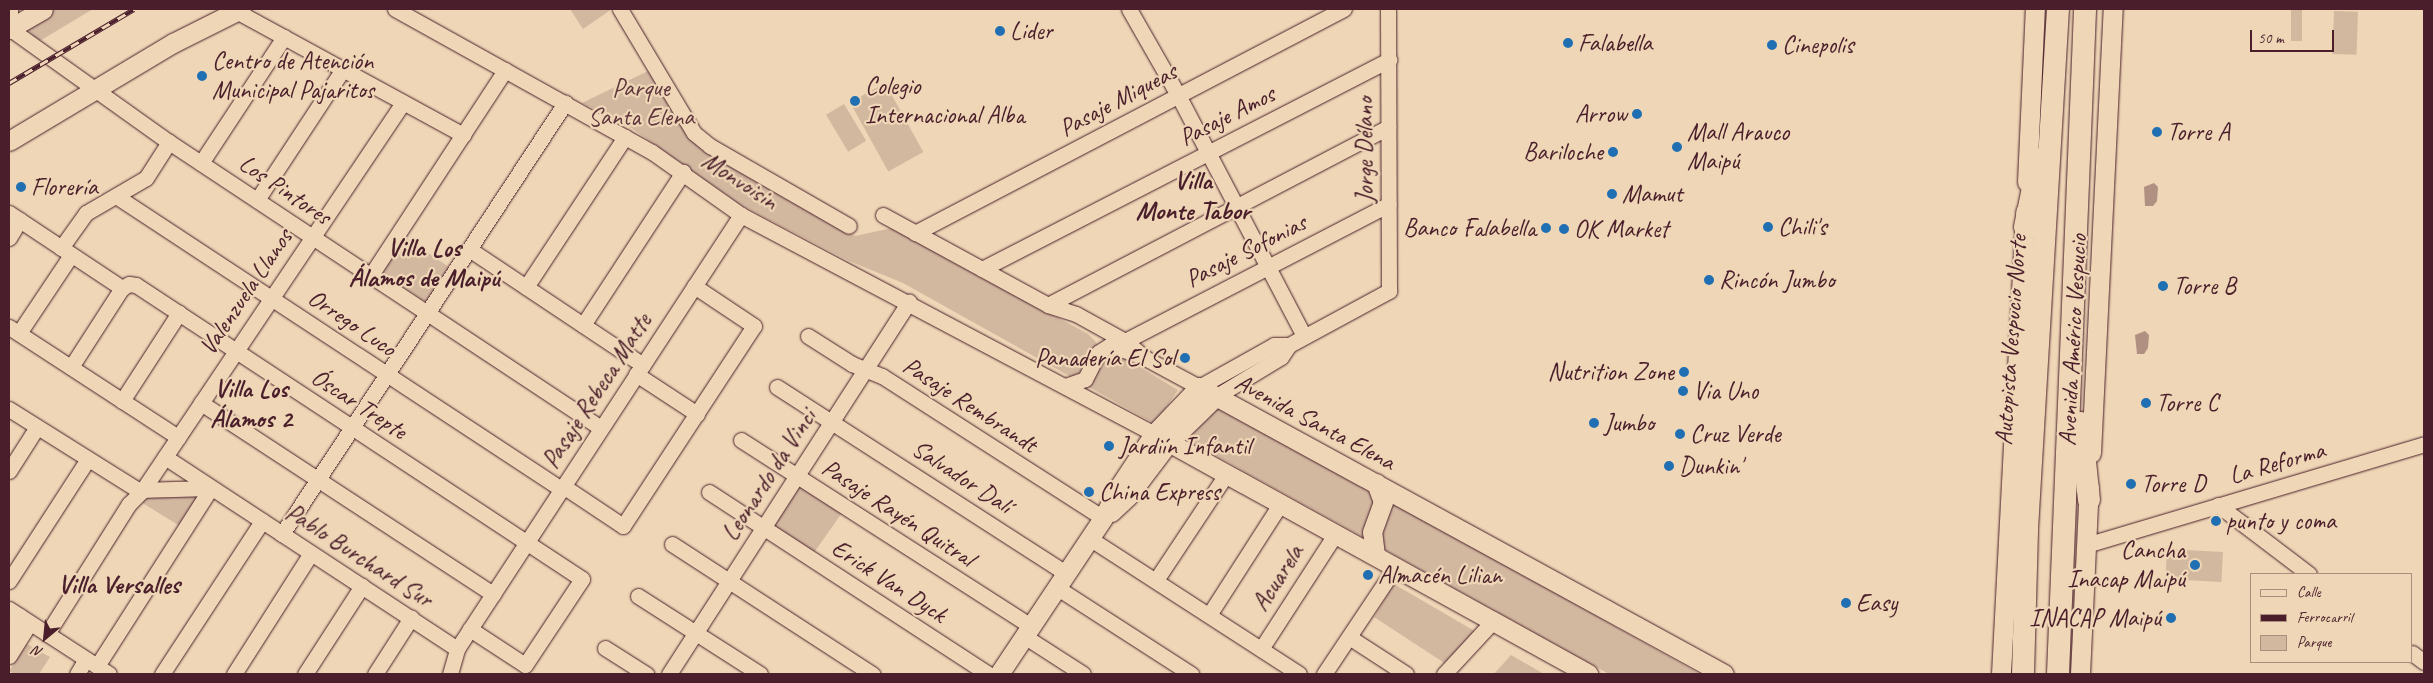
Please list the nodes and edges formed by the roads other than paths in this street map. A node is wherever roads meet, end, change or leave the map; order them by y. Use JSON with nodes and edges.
{"nodes":[{"id":1,"x":10,"y":9,"type":"edge"},
{"id":2,"x":43,"y":9,"type":"edge"},
{"id":3,"x":395,"y":9,"type":"edge"},
{"id":4,"x":620,"y":9,"type":"edge"},
{"id":5,"x":1129,"y":9,"type":"edge"},
{"id":6,"x":1344,"y":9,"type":"edge"},
{"id":7,"x":1388,"y":9,"type":"edge"},
{"id":8,"x":2035,"y":9,"type":"edge"},
{"id":9,"x":2058,"y":9,"type":"edge"},
{"id":10,"x":2085,"y":9,"type":"edge"},
{"id":11,"x":2113,"y":9,"type":"edge"},
{"id":12,"x":238,"y":10,"type":"edge"},
{"id":13,"x":9,"y":28,"type":"edge"},
{"id":14,"x":284,"y":37,"type":"junction"},
{"id":15,"x":1389,"y":60,"type":"junction"},
{"id":16,"x":343,"y":69,"type":"junction"},
{"id":17,"x":505,"y":70,"type":"junction"},
{"id":18,"x":2054,"y":87,"type":"junction"},
{"id":19,"x":94,"y":90,"type":"junction"},
{"id":20,"x":1178,"y":95,"type":"junction"},
{"id":21,"x":403,"y":102,"type":"junction"},
{"id":22,"x":565,"y":103,"type":"junction"},
{"id":23,"x":1388,"y":127,"type":"junction"},
{"id":24,"x":463,"y":135,"type":"junction"},
{"id":25,"x":625,"y":136,"type":"junction"},
{"id":26,"x":9,"y":141,"type":"edge"},
{"id":27,"x":169,"y":142,"type":"junction"},
{"id":28,"x":1208,"y":152,"type":"junction"},
{"id":29,"x":201,"y":163,"type":"junction"},
{"id":30,"x":683,"y":172,"type":"junction"},
{"id":31,"x":116,"y":196,"type":"junction"},
{"id":32,"x":257,"y":200,"type":"junction"},
{"id":33,"x":1389,"y":204,"type":"junction"},
{"id":34,"x":1237,"y":207,"type":"junction"},
{"id":35,"x":742,"y":215,"type":"junction"},
{"id":36,"x":883,"y":216,"type":"dead end"},
{"id":37,"x":14,"y":217,"type":"edge"},
{"id":38,"x":849,"y":226,"type":"dead end"},
{"id":39,"x":2025,"y":227,"type":"junction"},
{"id":40,"x":914,"y":232,"type":"junction"},
{"id":41,"x":311,"y":236,"type":"junction"},
{"id":42,"x":9,"y":238,"type":"edge"},
{"id":43,"x":469,"y":249,"type":"junction"},
{"id":44,"x":66,"y":251,"type":"junction"},
{"id":45,"x":1269,"y":267,"type":"junction"},
{"id":46,"x":982,"y":269,"type":"junction"},
{"id":47,"x":371,"y":275,"type":"junction"},
{"id":48,"x":694,"y":286,"type":"junction"},
{"id":49,"x":526,"y":287,"type":"junction"},
{"id":50,"x":122,"y":288,"type":"junction"},
{"id":51,"x":270,"y":297,"type":"junction"},
{"id":52,"x":909,"y":302,"type":"junction"},
{"id":53,"x":1054,"y":308,"type":"junction"},
{"id":54,"x":179,"y":313,"type":"junction"},
{"id":55,"x":427,"y":313,"type":"junction"},
{"id":56,"x":583,"y":325,"type":"junction"},
{"id":57,"x":14,"y":330,"type":"edge"},
{"id":58,"x":808,"y":336,"type":"dead end"},
{"id":59,"x":1304,"y":336,"type":"junction"},
{"id":60,"x":1125,"y":341,"type":"junction"},
{"id":61,"x":1288,"y":345,"type":"junction"},
{"id":62,"x":235,"y":351,"type":"junction"},
{"id":63,"x":1099,"y":352,"type":"junction"},
{"id":64,"x":1145,"y":358,"type":"junction"},
{"id":65,"x":71,"y":367,"type":"junction"},
{"id":66,"x":866,"y":369,"type":"junction"},
{"id":67,"x":640,"y":370,"type":"junction"},
{"id":68,"x":2073,"y":373,"type":"junction"},
{"id":69,"x":386,"y":375,"type":"junction"},
{"id":70,"x":1087,"y":376,"type":"junction"},
{"id":71,"x":1064,"y":386,"type":"junction"},
{"id":72,"x":777,"y":387,"type":"dead end"},
{"id":73,"x":1199,"y":387,"type":"junction"},
{"id":74,"x":1215,"y":397,"type":"junction"},
{"id":75,"x":122,"y":401,"type":"junction"},
{"id":76,"x":1095,"y":402,"type":"junction"},
{"id":77,"x":201,"y":403,"type":"junction"},
{"id":78,"x":9,"y":408,"type":"edge"},
{"id":79,"x":697,"y":414,"type":"junction"},
{"id":80,"x":833,"y":420,"type":"junction"},
{"id":81,"x":37,"y":427,"type":"junction"},
{"id":82,"x":352,"y":427,"type":"junction"},
{"id":83,"x":601,"y":428,"type":"junction"},
{"id":84,"x":178,"y":437,"type":"junction"},
{"id":85,"x":1162,"y":438,"type":"junction"},
{"id":86,"x":741,"y":440,"type":"dead end"},
{"id":87,"x":2424,"y":444,"type":"edge"},
{"id":88,"x":165,"y":457,"type":"junction"},
{"id":89,"x":88,"y":459,"type":"junction"},
{"id":90,"x":9,"y":470,"type":"edge"},
{"id":91,"x":1227,"y":473,"type":"junction"},
{"id":92,"x":797,"y":476,"type":"junction"},
{"id":93,"x":318,"y":479,"type":"junction"},
{"id":94,"x":1376,"y":483,"type":"junction"},
{"id":95,"x":211,"y":488,"type":"junction"},
{"id":96,"x":562,"y":488,"type":"junction"},
{"id":97,"x":142,"y":491,"type":"junction"},
{"id":98,"x":709,"y":492,"type":"dead end"},
{"id":99,"x":2089,"y":500,"type":"junction"},
{"id":100,"x":1281,"y":503,"type":"junction"},
{"id":101,"x":2218,"y":505,"type":"junction"},
{"id":102,"x":1425,"y":509,"type":"junction"},
{"id":103,"x":1103,"y":518,"type":"junction"},
{"id":104,"x":1377,"y":520,"type":"junction"},
{"id":105,"x":262,"y":521,"type":"junction"},
{"id":106,"x":764,"y":527,"type":"junction"},
{"id":107,"x":282,"y":534,"type":"junction"},
{"id":108,"x":1339,"y":535,"type":"junction"},
{"id":109,"x":1089,"y":538,"type":"junction"},
{"id":110,"x":527,"y":542,"type":"junction"},
{"id":111,"x":672,"y":544,"type":"dead end"},
{"id":112,"x":2086,"y":544,"type":"junction"},
{"id":113,"x":311,"y":553,"type":"junction"},
{"id":114,"x":1375,"y":555,"type":"junction"},
{"id":115,"x":1396,"y":566,"type":"junction"},
{"id":116,"x":2308,"y":573,"type":"edge"},
{"id":117,"x":1061,"y":580,"type":"junction"},
{"id":118,"x":1156,"y":580,"type":"junction"},
{"id":119,"x":9,"y":581,"type":"edge"},
{"id":120,"x":729,"y":581,"type":"junction"},
{"id":121,"x":362,"y":586,"type":"junction"},
{"id":122,"x":493,"y":594,"type":"junction"},
{"id":123,"x":638,"y":596,"type":"dead end"},
{"id":124,"x":1209,"y":615,"type":"junction"},
{"id":125,"x":20,"y":616,"type":"edge"},
{"id":126,"x":411,"y":618,"type":"junction"},
{"id":127,"x":1493,"y":621,"type":"junction"},
{"id":128,"x":470,"y":629,"type":"junction"},
{"id":129,"x":1027,"y":631,"type":"junction"},
{"id":130,"x":696,"y":633,"type":"junction"},
{"id":131,"x":9,"y":634,"type":"edge"},
{"id":132,"x":47,"y":634,"type":"junction"},
{"id":133,"x":1349,"y":637,"type":"junction"},
{"id":134,"x":606,"y":648,"type":"dead end"},
{"id":135,"x":457,"y":649,"type":"junction"},
{"id":136,"x":1261,"y":649,"type":"junction"},
{"id":137,"x":2413,"y":654,"type":"edge"},
{"id":138,"x":9,"y":656,"type":"edge"},
{"id":139,"x":2424,"y":662,"type":"edge"},
{"id":140,"x":98,"y":667,"type":"edge"},
{"id":141,"x":77,"y":674,"type":"edge"},
{"id":142,"x":162,"y":674,"type":"edge"},
{"id":143,"x":234,"y":674,"type":"edge"},
{"id":144,"x":305,"y":674,"type":"edge"},
{"id":145,"x":375,"y":674,"type":"edge"},
{"id":146,"x":450,"y":674,"type":"edge"},
{"id":147,"x":646,"y":674,"type":"edge"},
{"id":148,"x":669,"y":674,"type":"edge"},
{"id":149,"x":760,"y":674,"type":"edge"},
{"id":150,"x":872,"y":674,"type":"edge"},
{"id":151,"x":988,"y":674,"type":"edge"},
{"id":152,"x":999,"y":674,"type":"edge"},
{"id":153,"x":1083,"y":674,"type":"edge"},
{"id":154,"x":1191,"y":674,"type":"edge"},
{"id":155,"x":1299,"y":674,"type":"edge"},
{"id":156,"x":1324,"y":674,"type":"edge"},
{"id":157,"x":1406,"y":674,"type":"edge"},
{"id":158,"x":1444,"y":674,"type":"edge"},
{"id":159,"x":1588,"y":674,"type":"edge"},
{"id":160,"x":1724,"y":674,"type":"edge"},
{"id":161,"x":2001,"y":674,"type":"edge"},
{"id":162,"x":2023,"y":674,"type":"edge"},
{"id":163,"x":2058,"y":674,"type":"edge"},
{"id":164,"x":2080,"y":674,"type":"edge"}],
"edges":[{"from":1,"to":13,"type":"street"},
{"from":2,"to":13,"type":"main road"},
{"from":3,"to":17,"type":"street","name":"Monvoisin"},
{"from":4,"to":38,"type":"street"},
{"from":5,"to":20,"type":"street"},
{"from":6,"to":20,"type":"street","name":"Pasaje Miqueas"},
{"from":7,"to":15,"type":"street","name":"Jorge Délano"},
{"from":8,"to":39,"type":"main road"},
{"from":9,"to":18,"type":"highway","name":"Autopista Vespucio Norte"},
{"from":10,"to":68,"type":"highway"},
{"from":11,"to":99,"type":"main road","name":"Avenida Américo Vespucio"},
{"from":12,"to":14,"type":"street"},
{"from":12,"to":19,"type":"main road"},
{"from":13,"to":19,"type":"street","name":"Los Pintores"},
{"from":14,"to":16,"type":"street"},
{"from":14,"to":29,"type":"street"},
{"from":15,"to":23,"type":"street","name":"Jorge Délano"},
{"from":15,"to":28,"type":"street","name":"Pasaje Amos"},
{"from":16,"to":21,"type":"street"},
{"from":16,"to":32,"type":"street"},
{"from":17,"to":22,"type":"street","name":"Monvoisin"},
{"from":17,"to":24,"type":"street"},
{"from":18,"to":39,"type":"highway"},
{"from":18,"to":162,"type":"highway","name":"Autopista Vespucio Norte"},
{"from":19,"to":26,"type":"main road"},
{"from":19,"to":27,"type":"street","name":"Los Pintores"},
{"from":20,"to":28,"type":"street"},
{"from":20,"to":40,"type":"street","name":"Pasaje Miqueas"},
{"from":21,"to":24,"type":"street"},
{"from":21,"to":41,"type":"street","name":"Valenzuela Llanos"},
{"from":22,"to":25,"type":"street","name":"Monvoisin"},
{"from":22,"to":43,"type":"street"},
{"from":23,"to":33,"type":"street","name":"Jorge Délano"},
{"from":23,"to":34,"type":"street"},
{"from":24,"to":47,"type":"street"},
{"from":25,"to":30,"type":"street","name":"Monvoisin"},
{"from":25,"to":49,"type":"street"},
{"from":27,"to":29,"type":"street","name":"Los Pintores"},
{"from":27,"to":31,"type":"street"},
{"from":28,"to":34,"type":"street"},
{"from":28,"to":46,"type":"street","name":"Pasaje Amos"},
{"from":29,"to":32,"type":"street","name":"Los Pintores"},
{"from":30,"to":35,"type":"street","name":"Monvoisin"},
{"from":30,"to":56,"type":"street"},
{"from":31,"to":44,"type":"street"},
{"from":31,"to":51,"type":"street","name":"Orrego Luco"},
{"from":32,"to":41,"type":"street","name":"Los Pintores"},
{"from":33,"to":45,"type":"street","name":"Pasaje Sofonias"},
{"from":33,"to":59,"type":"street","name":"Jorge Délano"},
{"from":34,"to":45,"type":"street"},
{"from":34,"to":53,"type":"street"},
{"from":35,"to":48,"type":"street","name":"Pasaje Rebeca Matte"},
{"from":35,"to":52,"type":"street","name":"Monvoisin"},
{"from":36,"to":40,"type":"street","name":"Avenida Santa Elena"},
{"from":37,"to":42,"type":"street"},
{"from":37,"to":44,"type":"street","name":"Óscar Trepte"},
{"from":39,"to":161,"type":"main road"},
{"from":40,"to":46,"type":"street","name":"Avenida Santa Elena"},
{"from":41,"to":47,"type":"street","name":"Los Pintores"},
{"from":41,"to":51,"type":"street","name":"Valenzuela Llanos"},
{"from":43,"to":49,"type":"street"},
{"from":43,"to":55,"type":"street"},
{"from":44,"to":50,"type":"street","name":"Óscar Trepte"},
{"from":44,"to":57,"type":"street"},
{"from":45,"to":59,"type":"street"},
{"from":45,"to":60,"type":"street","name":"Pasaje Sofonias"},
{"from":46,"to":53,"type":"street","name":"Avenida Santa Elena"},
{"from":47,"to":55,"type":"street","name":"Los Pintores"},
{"from":48,"to":67,"type":"street","name":"Pasaje Rebeca Matte"},
{"from":48,"to":79,"type":"street"},
{"from":49,"to":56,"type":"street"},
{"from":50,"to":54,"type":"street","name":"Óscar Trepte"},
{"from":50,"to":65,"type":"street"},
{"from":51,"to":62,"type":"street","name":"Valenzuela Llanos"},
{"from":51,"to":69,"type":"street","name":"Orrego Luco"},
{"from":52,"to":66,"type":"street","name":"Leonardo da Vinci"},
{"from":52,"to":71,"type":"street","name":"Monvoisin"},
{"from":53,"to":60,"type":"street","name":"Avenida Santa Elena"},
{"from":53,"to":63,"type":"street"},
{"from":54,"to":62,"type":"street","name":"Óscar Trepte"},
{"from":54,"to":75,"type":"street"},
{"from":55,"to":69,"type":"street"},
{"from":55,"to":83,"type":"street","name":"Los Pintores"},
{"from":56,"to":67,"type":"street"},
{"from":57,"to":65,"type":"street"},
{"from":58,"to":66,"type":"street","name":"Pasaje Rembrandt"},
{"from":59,"to":61,"type":"street"},
{"from":60,"to":64,"type":"street","name":"Avenida Santa Elena"},
{"from":61,"to":73,"type":"street"},
{"from":61,"to":74,"type":"street"},
{"from":62,"to":77,"type":"street","name":"Valenzuela Llanos"},
{"from":62,"to":82,"type":"street","name":"Óscar Trepte"},
{"from":63,"to":64,"type":"street"},
{"from":63,"to":70,"type":"street"},
{"from":64,"to":73,"type":"street","name":"Avenida Santa Elena"},
{"from":65,"to":75,"type":"street"},
{"from":66,"to":80,"type":"street","name":"Leonardo da Vinci"},
{"from":66,"to":103,"type":"street","name":"Pasaje Rembrandt"},
{"from":67,"to":79,"type":"street"},
{"from":67,"to":83,"type":"street","name":"Pasaje Rebeca Matte"},
{"from":68,"to":99,"type":"highway"},
{"from":68,"to":163,"type":"highway"},
{"from":69,"to":82,"type":"street"},
{"from":69,"to":96,"type":"street","name":"Orrego Luco"},
{"from":70,"to":71,"type":"street"},
{"from":70,"to":76,"type":"street"},
{"from":71,"to":76,"type":"street"},
{"from":72,"to":80,"type":"street","name":"Salvador Dalí"},
{"from":73,"to":74,"type":"main road","name":"Avenida Santa Elena"},
{"from":73,"to":85,"type":"main road"},
{"from":74,"to":85,"type":"main road"},
{"from":74,"to":94,"type":"main road","name":"Avenida Santa Elena"},
{"from":75,"to":84,"type":"street"},
{"from":76,"to":85,"type":"street"},
{"from":77,"to":84,"type":"street","name":"Valenzuela Llanos"},
{"from":77,"to":93,"type":"street"},
{"from":78,"to":81,"type":"street"},
{"from":79,"to":96,"type":"street","name":"Orrego Luco"},
{"from":80,"to":92,"type":"street","name":"Leonardo da Vinci"},
{"from":80,"to":117,"type":"street","name":"Salvador Dalí"},
{"from":81,"to":89,"type":"street"},
{"from":81,"to":90,"type":"street"},
{"from":82,"to":93,"type":"street"},
{"from":82,"to":110,"type":"street","name":"Óscar Trepte"},
{"from":83,"to":96,"type":"street","name":"Pasaje Rebeca Matte"},
{"from":84,"to":88,"type":"street","name":"Valenzuela Llanos"},
{"from":85,"to":91,"type":"main road"},
{"from":85,"to":103,"type":"main road"},
{"from":86,"to":92,"type":"street","name":"Pasaje Rayén Quitral"},
{"from":87,"to":101,"type":"street","name":"La Reforma"},
{"from":88,"to":95,"type":"street","name":"Pablo Burchard Sur"},
{"from":88,"to":97,"type":"street","name":"Valenzuela Llanos"},
{"from":89,"to":97,"type":"street"},
{"from":89,"to":119,"type":"street"},
{"from":91,"to":100,"type":"main road"},
{"from":91,"to":118,"type":"street"},
{"from":92,"to":106,"type":"street","name":"Leonardo da Vinci"},
{"from":92,"to":129,"type":"street","name":"Pasaje Rayén Quitral"},
{"from":93,"to":107,"type":"street"},
{"from":93,"to":122,"type":"street"},
{"from":94,"to":102,"type":"main road","name":"Avenida Santa Elena"},
{"from":94,"to":104,"type":"main road"},
{"from":95,"to":97,"type":"street"},
{"from":95,"to":105,"type":"street","name":"Pablo Burchard Sur"},
{"from":95,"to":140,"type":"street"},
{"from":96,"to":110,"type":"street","name":"Pasaje Rebeca Matte"},
{"from":97,"to":132,"type":"street","name":"Valenzuela Llanos"},
{"from":98,"to":106,"type":"street","name":"Erick Van Dyck"},
{"from":99,"to":112,"type":"main road","name":"Avenida Américo Vespucio"},
{"from":100,"to":108,"type":"main road"},
{"from":100,"to":124,"type":"street"},
{"from":101,"to":112,"type":"street","name":"La Reforma"},
{"from":101,"to":116,"type":"street"},
{"from":102,"to":104,"type":"main road"},
{"from":102,"to":160,"type":"main road","name":"Avenida Santa Elena"},
{"from":103,"to":109,"type":"main road"},
{"from":104,"to":108,"type":"main road"},
{"from":104,"to":114,"type":"main road"},
{"from":105,"to":107,"type":"street","name":"Pablo Burchard Sur"},
{"from":105,"to":142,"type":"street"},
{"from":106,"to":120,"type":"street","name":"Leonardo da Vinci"},
{"from":106,"to":151,"type":"street","name":"Erick Van Dyck"},
{"from":107,"to":113,"type":"street","name":"Pablo Burchard Sur"},
{"from":108,"to":114,"type":"main road"},
{"from":108,"to":136,"type":"street","name":"Acuarela"},
{"from":109,"to":117,"type":"main road"},
{"from":109,"to":118,"type":"street"},
{"from":110,"to":122,"type":"street","name":"Pasaje Rebeca Matte"},
{"from":110,"to":128,"type":"street","name":"Óscar Trepte"},
{"from":111,"to":120,"type":"street"},
{"from":112,"to":164,"type":"main road","name":"Avenida Américo Vespucio"},
{"from":113,"to":121,"type":"street","name":"Pablo Burchard Sur"},
{"from":113,"to":143,"type":"street"},
{"from":114,"to":115,"type":"main road"},
{"from":115,"to":127,"type":"main road"},
{"from":115,"to":133,"type":"street"},
{"from":117,"to":129,"type":"main road"},
{"from":117,"to":154,"type":"street","name":"Salvador Dalí"},
{"from":118,"to":124,"type":"street"},
{"from":120,"to":130,"type":"street","name":"Leonardo da Vinci"},
{"from":120,"to":150,"type":"street"},
{"from":121,"to":126,"type":"street","name":"Pablo Burchard Sur"},
{"from":121,"to":144,"type":"street"},
{"from":122,"to":128,"type":"street","name":"Pasaje Rebeca Matte"},
{"from":123,"to":130,"type":"street"},
{"from":124,"to":136,"type":"street"},
{"from":125,"to":131,"type":"street"},
{"from":125,"to":132,"type":"street"},
{"from":125,"to":138,"type":"street"},
{"from":126,"to":135,"type":"street","name":"Pablo Burchard Sur"},
{"from":126,"to":145,"type":"street"},
{"from":127,"to":158,"type":"street"},
{"from":127,"to":159,"type":"main road"},
{"from":128,"to":135,"type":"street","name":"Pasaje Rebeca Matte"},
{"from":129,"to":152,"type":"main road"},
{"from":129,"to":153,"type":"street","name":"Pasaje Rayén Quitral"},
{"from":130,"to":148,"type":"street","name":"Leonardo da Vinci"},
{"from":130,"to":149,"type":"street"},
{"from":132,"to":140,"type":"street"},
{"from":133,"to":156,"type":"street"},
{"from":133,"to":157,"type":"street"},
{"from":134,"to":147,"type":"street"},
{"from":135,"to":146,"type":"street"},
{"from":136,"to":155,"type":"street"},
{"from":137,"to":139,"type":"street"},
{"from":140,"to":141,"type":"street"}]}
